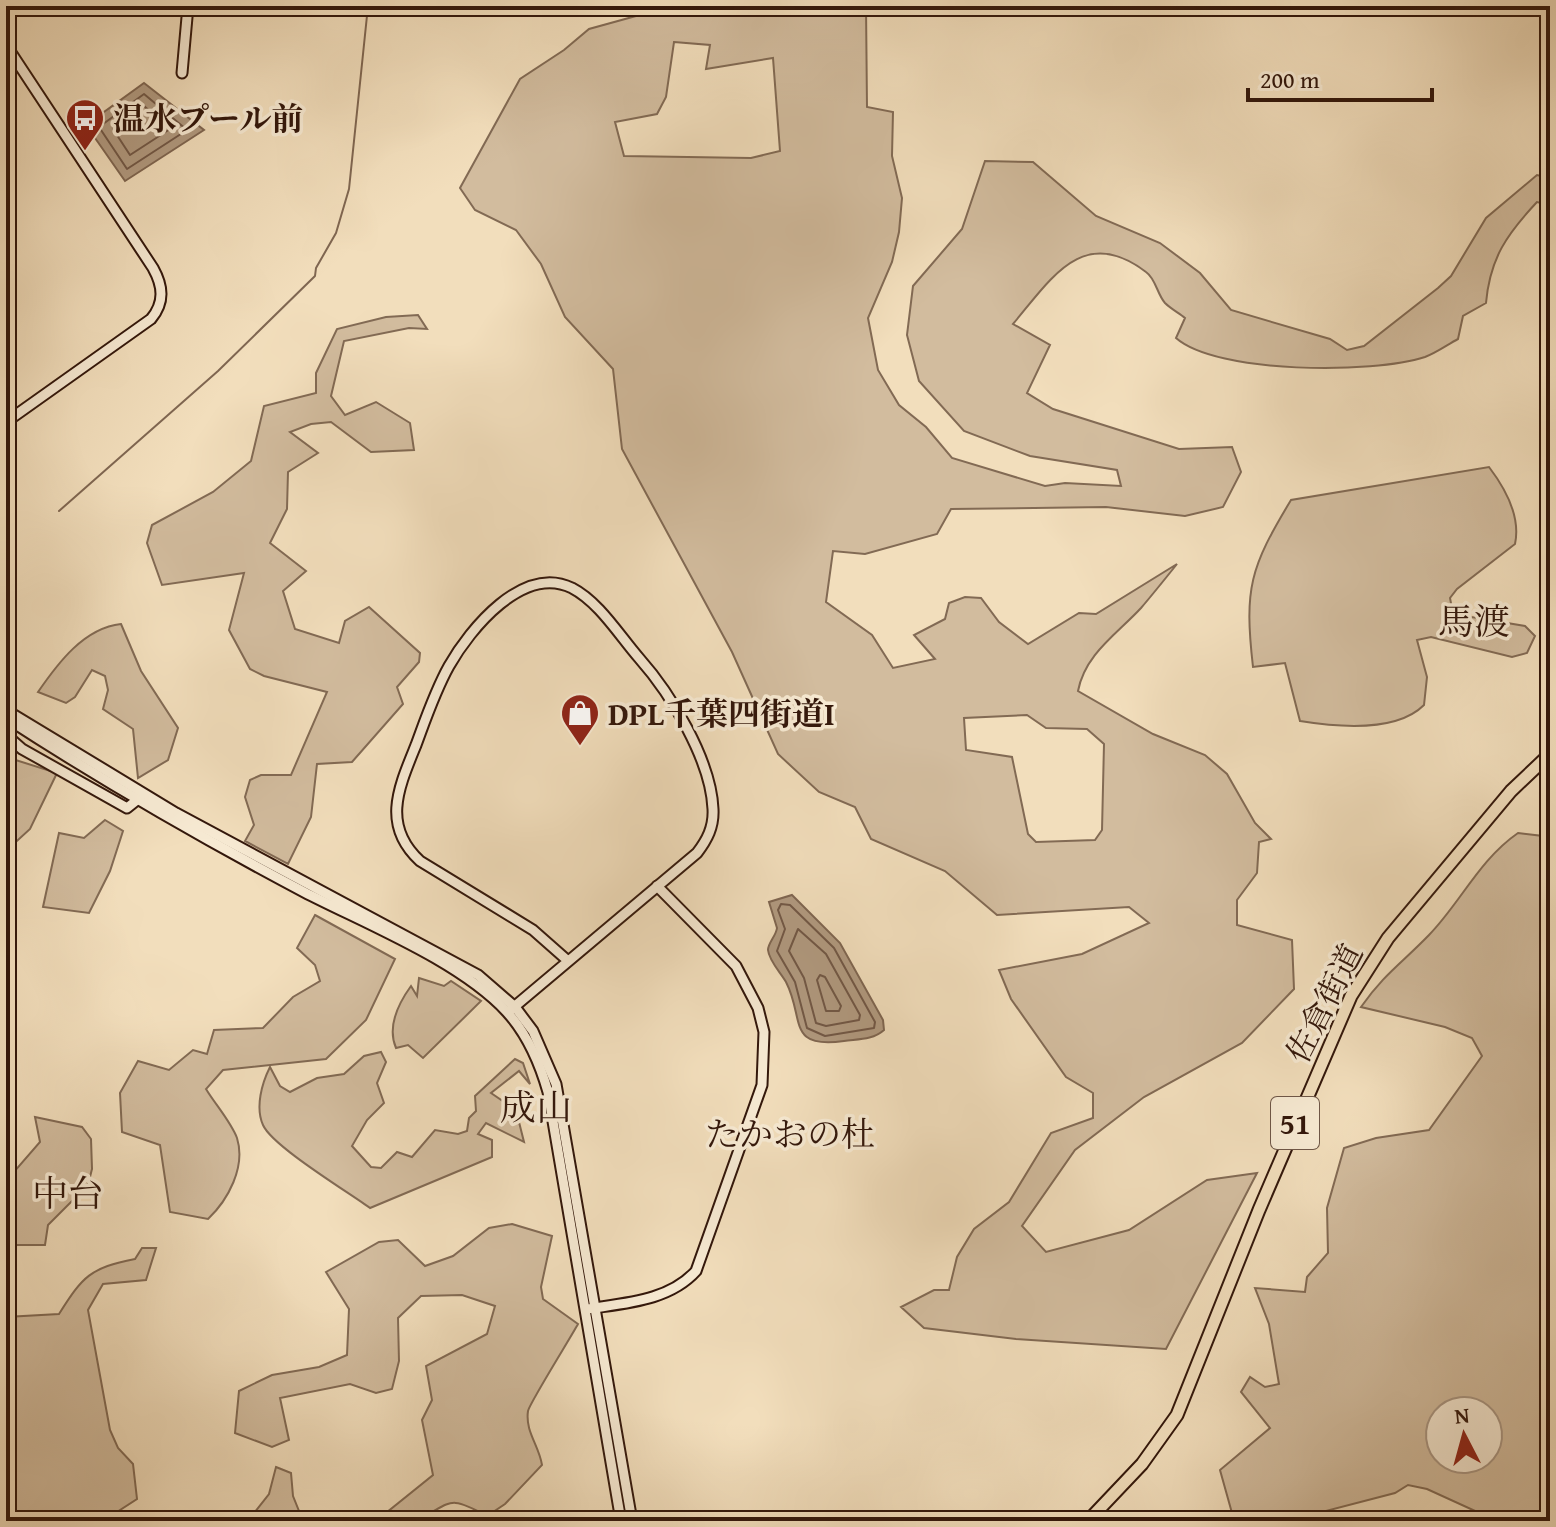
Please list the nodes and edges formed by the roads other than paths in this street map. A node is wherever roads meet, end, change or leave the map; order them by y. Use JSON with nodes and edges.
{"nodes":[{"id":1,"x":188,"y":6,"type":"edge"},
{"id":2,"x":6,"y":45,"type":"edge"},
{"id":3,"x":182,"y":73,"type":"dead end"},
{"id":4,"x":6,"y":422,"type":"edge"},
{"id":5,"x":6,"y":710,"type":"edge"},
{"id":6,"x":6,"y":718,"type":"edge"},
{"id":7,"x":26,"y":727,"type":"junction"},
{"id":8,"x":6,"y":735,"type":"edge"},
{"id":9,"x":1550,"y":754,"type":"edge"},
{"id":10,"x":137,"y":800,"type":"junction"},
{"id":11,"x":657,"y":886,"type":"junction"},
{"id":12,"x":567,"y":960,"type":"junction"},
{"id":13,"x":511,"y":1010,"type":"junction"},
{"id":14,"x":588,"y":1308,"type":"junction"},
{"id":15,"x":621,"y":1521,"type":"edge"},
{"id":16,"x":632,"y":1521,"type":"edge"},
{"id":17,"x":1088,"y":1521,"type":"edge"}],
"edges":[{"from":1,"to":3,"type":"street"},
{"from":2,"to":4,"type":"street"},
{"from":5,"to":7,"type":"street"},
{"from":6,"to":7,"type":"street"},
{"from":7,"to":10,"type":"street"},
{"from":7,"to":13,"type":"street"},
{"from":8,"to":10,"type":"street"},
{"from":9,"to":17,"type":"highway","name":"佐倉街道","number":"51"},
{"from":10,"to":13,"type":"street"},
{"from":11,"to":12,"type":"street"},
{"from":11,"to":12,"type":"street"},
{"from":11,"to":14,"type":"street"},
{"from":12,"to":13,"type":"street"},
{"from":13,"to":14,"type":"street"},
{"from":14,"to":15,"type":"street"},
{"from":14,"to":16,"type":"street"}]}
